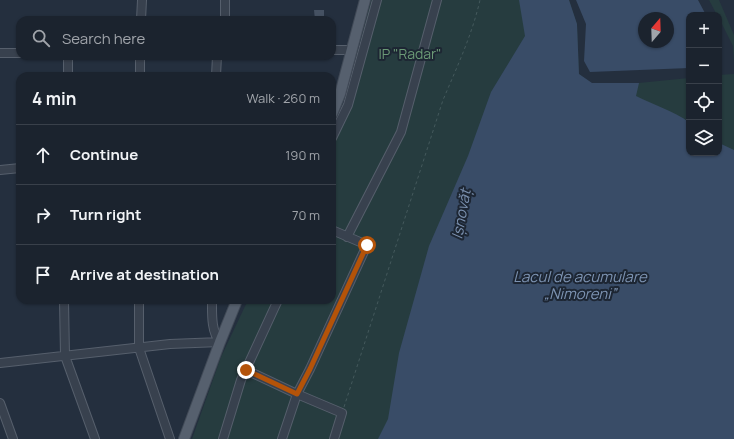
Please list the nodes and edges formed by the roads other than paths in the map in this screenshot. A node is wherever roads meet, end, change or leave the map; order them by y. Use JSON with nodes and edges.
{"nodes":[{"id":1,"x":142,"y":0,"type":"edge"},
{"id":2,"x":225,"y":0,"type":"edge"},
{"id":3,"x":365,"y":0,"type":"edge"},
{"id":4,"x":377,"y":0,"type":"edge"},
{"id":5,"x":437,"y":0,"type":"edge"},
{"id":6,"x":141,"y":16,"type":"edge"},
{"id":7,"x":225,"y":16,"type":"edge"},
{"id":8,"x":336,"y":50,"type":"edge"},
{"id":9,"x":352,"y":50,"type":"junction"},
{"id":10,"x":0,"y":53,"type":"edge"},
{"id":11,"x":16,"y":53,"type":"edge"},
{"id":12,"x":68,"y":60,"type":"edge"},
{"id":13,"x":140,"y":60,"type":"edge"},
{"id":14,"x":217,"y":60,"type":"edge"},
{"id":15,"x":68,"y":72,"type":"edge"},
{"id":16,"x":140,"y":72,"type":"edge"},
{"id":17,"x":216,"y":72,"type":"edge"},
{"id":18,"x":336,"y":104,"type":"edge"},
{"id":19,"x":336,"y":130,"type":"edge"},
{"id":20,"x":16,"y":168,"type":"edge"},
{"id":21,"x":0,"y":170,"type":"edge"},
{"id":22,"x":336,"y":232,"type":"edge"},
{"id":23,"x":347,"y":237,"type":"junction"},
{"id":24,"x":64,"y":304,"type":"edge"},
{"id":25,"x":139,"y":304,"type":"edge"},
{"id":26,"x":212,"y":304,"type":"edge"},
{"id":27,"x":235,"y":304,"type":"edge"},
{"id":28,"x":276,"y":304,"type":"edge"},
{"id":29,"x":220,"y":342,"type":"junction"},
{"id":30,"x":139,"y":348,"type":"junction"},
{"id":31,"x":65,"y":356,"type":"junction"},
{"id":32,"x":0,"y":363,"type":"edge"},
{"id":33,"x":246,"y":370,"type":"junction"},
{"id":34,"x":297,"y":394,"type":"junction"},
{"id":35,"x":0,"y":403,"type":"edge"},
{"id":36,"x":13,"y":439,"type":"edge"},
{"id":37,"x":95,"y":439,"type":"edge"},
{"id":38,"x":170,"y":439,"type":"edge"},
{"id":39,"x":184,"y":439,"type":"edge"},
{"id":40,"x":223,"y":439,"type":"edge"},
{"id":41,"x":282,"y":439,"type":"edge"},
{"id":42,"x":334,"y":439,"type":"edge"}],
"edges":[{"from":1,"to":6,"type":"street"},
{"from":2,"to":7,"type":"street"},
{"from":3,"to":9,"type":"main road"},
{"from":4,"to":19,"type":"street"},
{"from":5,"to":23,"type":"street"},
{"from":8,"to":9,"type":"street"},
{"from":9,"to":18,"type":"main road"},
{"from":10,"to":11,"type":"street"},
{"from":12,"to":15,"type":"street"},
{"from":13,"to":16,"type":"street"},
{"from":14,"to":17,"type":"street"},
{"from":20,"to":21,"type":"street"},
{"from":22,"to":23,"type":"street"},
{"from":23,"to":34,"type":"street"},
{"from":24,"to":31,"type":"street"},
{"from":25,"to":30,"type":"street"},
{"from":26,"to":29,"type":"street"},
{"from":27,"to":29,"type":"main road"},
{"from":28,"to":33,"type":"street"},
{"from":29,"to":30,"type":"street"},
{"from":29,"to":39,"type":"main road"},
{"from":30,"to":31,"type":"street"},
{"from":30,"to":38,"type":"street"},
{"from":31,"to":32,"type":"street"},
{"from":31,"to":37,"type":"street"},
{"from":33,"to":34,"type":"street"},
{"from":33,"to":40,"type":"street"},
{"from":34,"to":41,"type":"street"},
{"from":34,"to":42,"type":"street"},
{"from":35,"to":36,"type":"street"}]}
